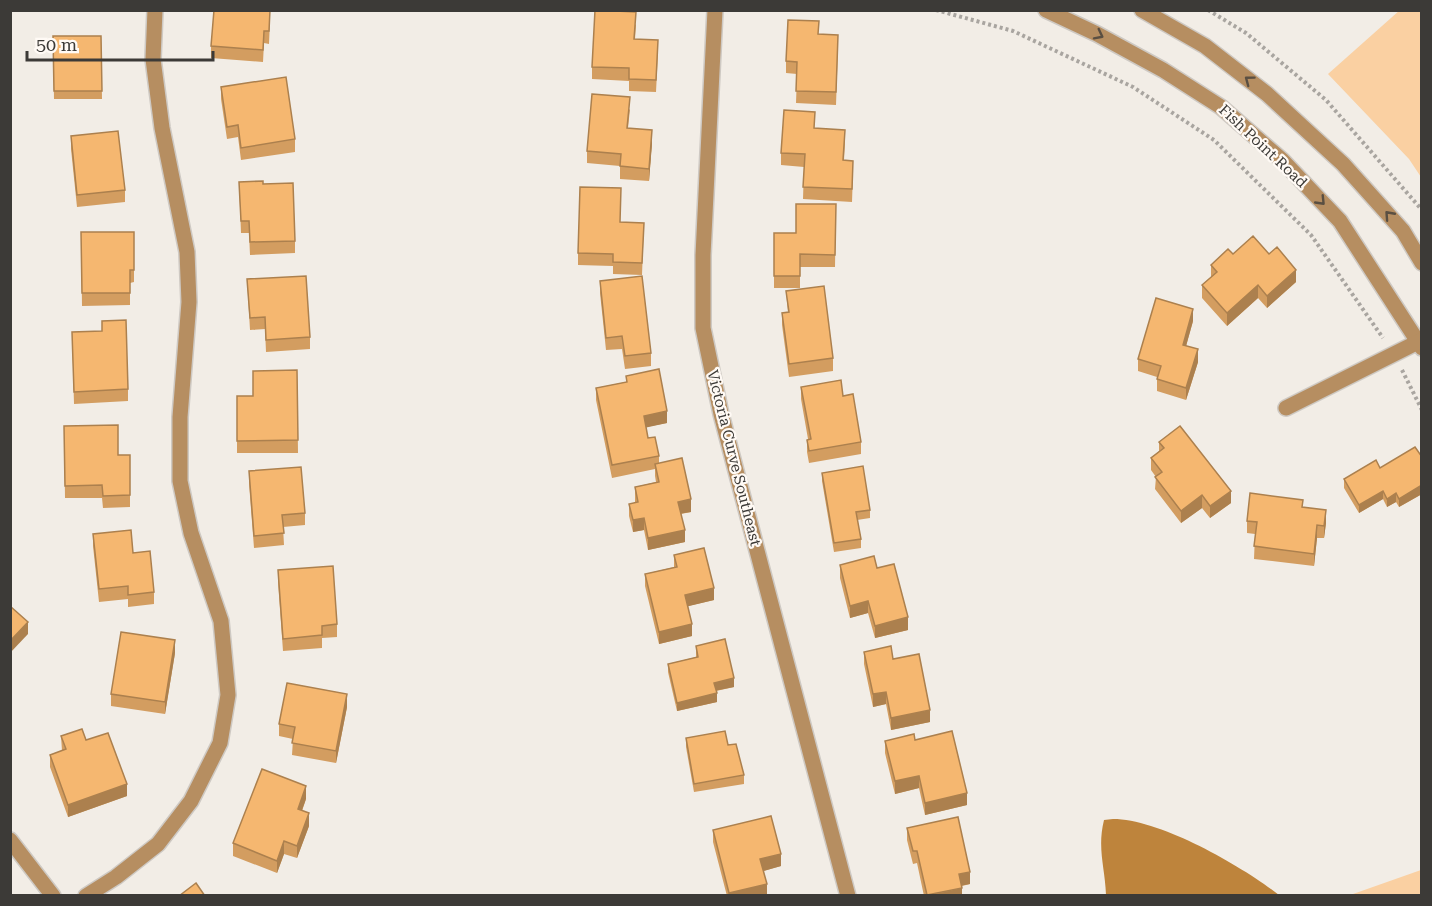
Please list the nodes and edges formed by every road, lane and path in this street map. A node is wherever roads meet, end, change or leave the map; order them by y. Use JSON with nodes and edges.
{"nodes":[{"id":1,"x":155,"y":10,"type":"edge"},
{"id":2,"x":715,"y":10,"type":"edge"},
{"id":3,"x":936,"y":10,"type":"edge"},
{"id":4,"x":1046,"y":10,"type":"edge"},
{"id":5,"x":1142,"y":10,"type":"edge"},
{"id":6,"x":1208,"y":10,"type":"edge"},
{"id":7,"x":1422,"y":210,"type":"edge"},
{"id":8,"x":1422,"y":263,"type":"edge"},
{"id":9,"x":1420,"y":343,"type":"edge"},
{"id":10,"x":1395,"y":354,"type":"junction"},
{"id":11,"x":1286,"y":408,"type":"dead end"},
{"id":12,"x":1422,"y":410,"type":"edge"},
{"id":13,"x":10,"y":840,"type":"edge"},
{"id":14,"x":53,"y":896,"type":"edge"},
{"id":15,"x":86,"y":896,"type":"edge"},
{"id":16,"x":848,"y":896,"type":"edge"}],
"edges":[{"from":1,"to":15,"type":"street"},
{"from":2,"to":16,"type":"street","name":"Victoria Curve Southeast"},
{"from":3,"to":10,"type":"path"},
{"from":4,"to":9,"type":"street","name":"Fish Point Road","one_way":true},
{"from":8,"to":5,"type":"street","one_way":true},
{"from":6,"to":7,"type":"path"},
{"from":9,"to":10,"type":"street"},
{"from":10,"to":11,"type":"street"},
{"from":10,"to":12,"type":"path"},
{"from":13,"to":14,"type":"street"}]}
